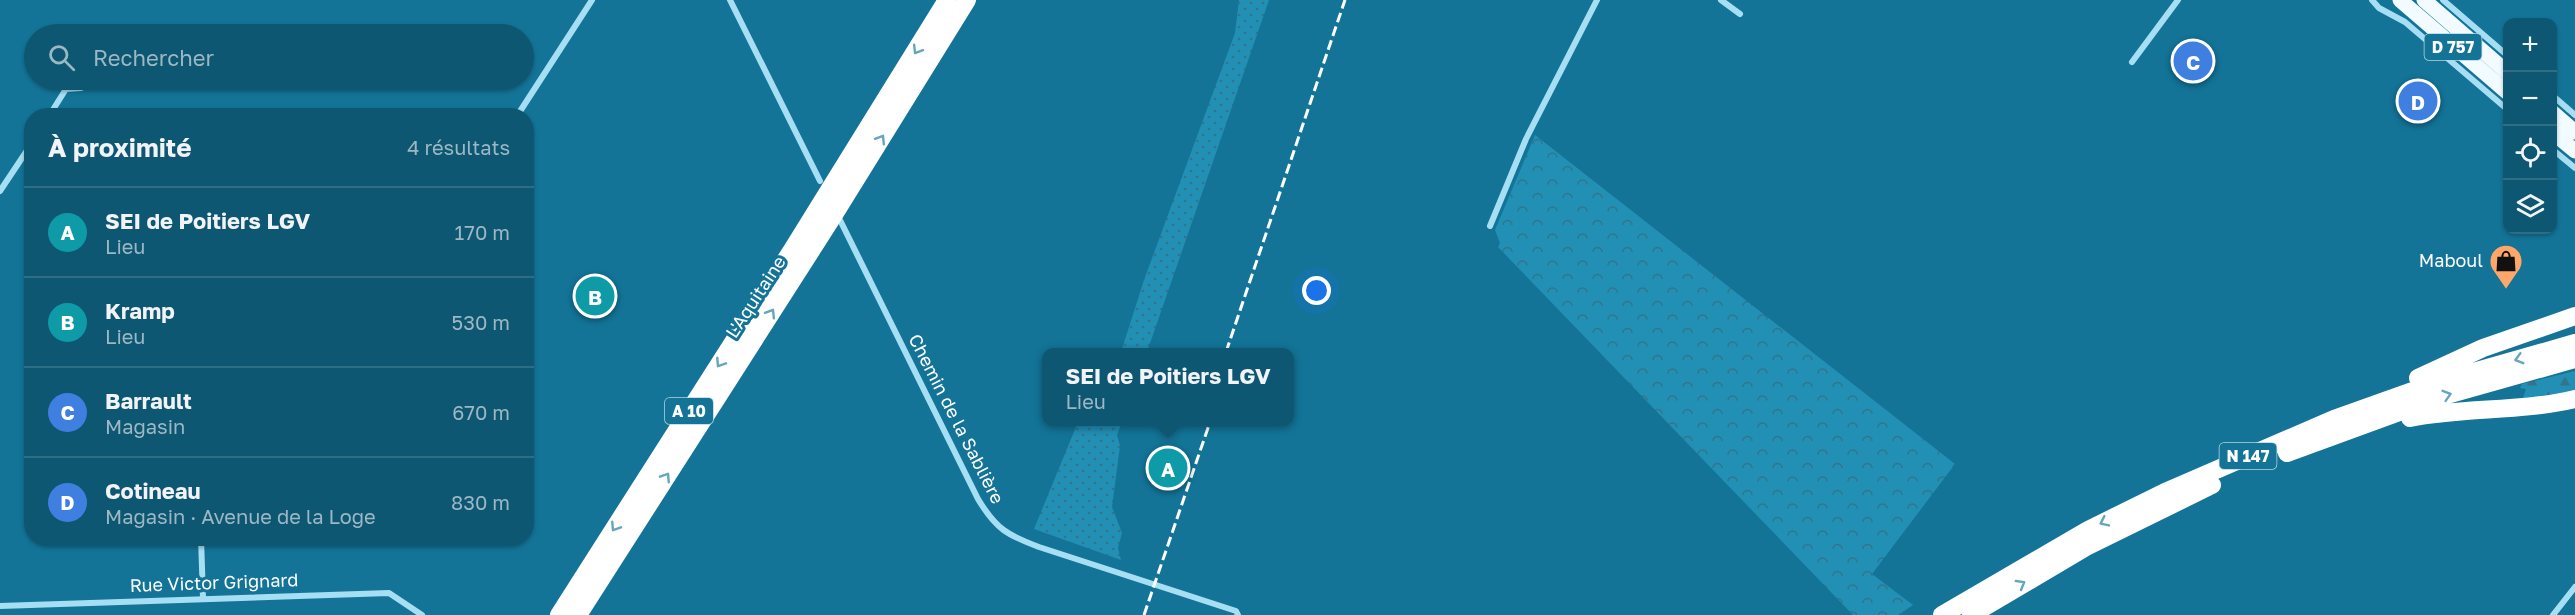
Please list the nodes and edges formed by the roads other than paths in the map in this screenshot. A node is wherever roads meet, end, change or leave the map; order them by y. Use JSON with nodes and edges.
{"nodes":[{"id":1,"x":592,"y":0,"type":"edge"},
{"id":2,"x":730,"y":0,"type":"edge"},
{"id":3,"x":947,"y":0,"type":"edge"},
{"id":4,"x":967,"y":0,"type":"edge"},
{"id":5,"x":1597,"y":0,"type":"edge"},
{"id":6,"x":1721,"y":0,"type":"edge"},
{"id":7,"x":2178,"y":0,"type":"edge"},
{"id":8,"x":2372,"y":0,"type":"edge"},
{"id":9,"x":2400,"y":0,"type":"edge"},
{"id":10,"x":2424,"y":0,"type":"edge"},
{"id":11,"x":2443,"y":0,"type":"edge"},
{"id":12,"x":1740,"y":14,"type":"dead end"},
{"id":13,"x":2503,"y":52,"type":"edge"},
{"id":14,"x":2132,"y":62,"type":"dead end"},
{"id":15,"x":2507,"y":72,"type":"edge"},
{"id":16,"x":2503,"y":89,"type":"edge"},
{"id":17,"x":65,"y":90,"type":"edge"},
{"id":18,"x":534,"y":90,"type":"edge"},
{"id":19,"x":534,"y":90,"type":"edge"},
{"id":20,"x":2557,"y":99,"type":"edge"},
{"id":21,"x":2503,"y":106,"type":"edge"},
{"id":22,"x":54,"y":108,"type":"edge"},
{"id":23,"x":522,"y":108,"type":"edge"},
{"id":24,"x":2575,"y":115,"type":"edge"},
{"id":25,"x":2557,"y":116,"type":"edge"},
{"id":26,"x":2575,"y":132,"type":"edge"},
{"id":27,"x":2557,"y":135,"type":"edge"},
{"id":28,"x":2575,"y":151,"type":"edge"},
{"id":29,"x":2557,"y":152,"type":"edge"},
{"id":30,"x":24,"y":155,"type":"edge"},
{"id":31,"x":2575,"y":168,"type":"edge"},
{"id":32,"x":820,"y":181,"type":"dead end"},
{"id":33,"x":0,"y":191,"type":"edge"},
{"id":34,"x":840,"y":220,"type":"dead end"},
{"id":35,"x":1490,"y":226,"type":"dead end"},
{"id":36,"x":2575,"y":316,"type":"edge"},
{"id":37,"x":2575,"y":343,"type":"edge"},
{"id":38,"x":2575,"y":359,"type":"edge"},
{"id":39,"x":2575,"y":399,"type":"edge"},
{"id":40,"x":2334,"y":419,"type":"junction"},
{"id":41,"x":2310,"y":443,"type":"junction"},
{"id":42,"x":201,"y":546,"type":"edge"},
{"id":43,"x":2575,"y":587,"type":"edge"},
{"id":44,"x":203,"y":598,"type":"junction"},
{"id":45,"x":0,"y":606,"type":"edge"},
{"id":46,"x":422,"y":615,"type":"edge"},
{"id":47,"x":559,"y":615,"type":"edge"},
{"id":48,"x":578,"y":615,"type":"edge"},
{"id":49,"x":1238,"y":615,"type":"edge"},
{"id":50,"x":1941,"y":615,"type":"edge"},
{"id":51,"x":1971,"y":615,"type":"edge"},
{"id":52,"x":2553,"y":615,"type":"edge"}],
"edges":[{"from":1,"to":19,"type":"street"},
{"from":2,"to":32,"type":"street"},
{"from":3,"to":47,"type":"highway","name":"L'Aquitaine","number":"A 10","one_way":true},
{"from":48,"to":4,"type":"highway","name":"L'Aquitaine","number":"A 10","one_way":true},
{"from":5,"to":35,"type":"street"},
{"from":6,"to":12,"type":"street"},
{"from":7,"to":14,"type":"street"},
{"from":8,"to":21,"type":"street"},
{"from":9,"to":16,"type":"main road","number":"D 757"},
{"from":10,"to":15,"type":"main road","number":"D 757"},
{"from":11,"to":13,"type":"street"},
{"from":17,"to":22,"type":"street"},
{"from":18,"to":23,"type":"street"},
{"from":20,"to":24,"type":"street"},
{"from":25,"to":26,"type":"main road"},
{"from":27,"to":28,"type":"main road"},
{"from":29,"to":31,"type":"street"},
{"from":30,"to":33,"type":"street"},
{"from":34,"to":49,"type":"street","name":"Chemin de la Sablière"},
{"from":36,"to":40,"type":"highway"},
{"from":37,"to":40,"type":"highway","number":"N 147","one_way":true},
{"from":41,"to":38,"type":"highway","number":"N 147","one_way":true},
{"from":39,"to":41,"type":"highway","number":"N 147"},
{"from":40,"to":50,"type":"highway","number":"N 147","one_way":true},
{"from":51,"to":41,"type":"highway","number":"N 147","one_way":true},
{"from":42,"to":44,"type":"street"},
{"from":43,"to":52,"type":"street"},
{"from":44,"to":45,"type":"street","name":"Rue Victor Grignard"},
{"from":44,"to":46,"type":"street","name":"Rue Victor Grignard"}]}
